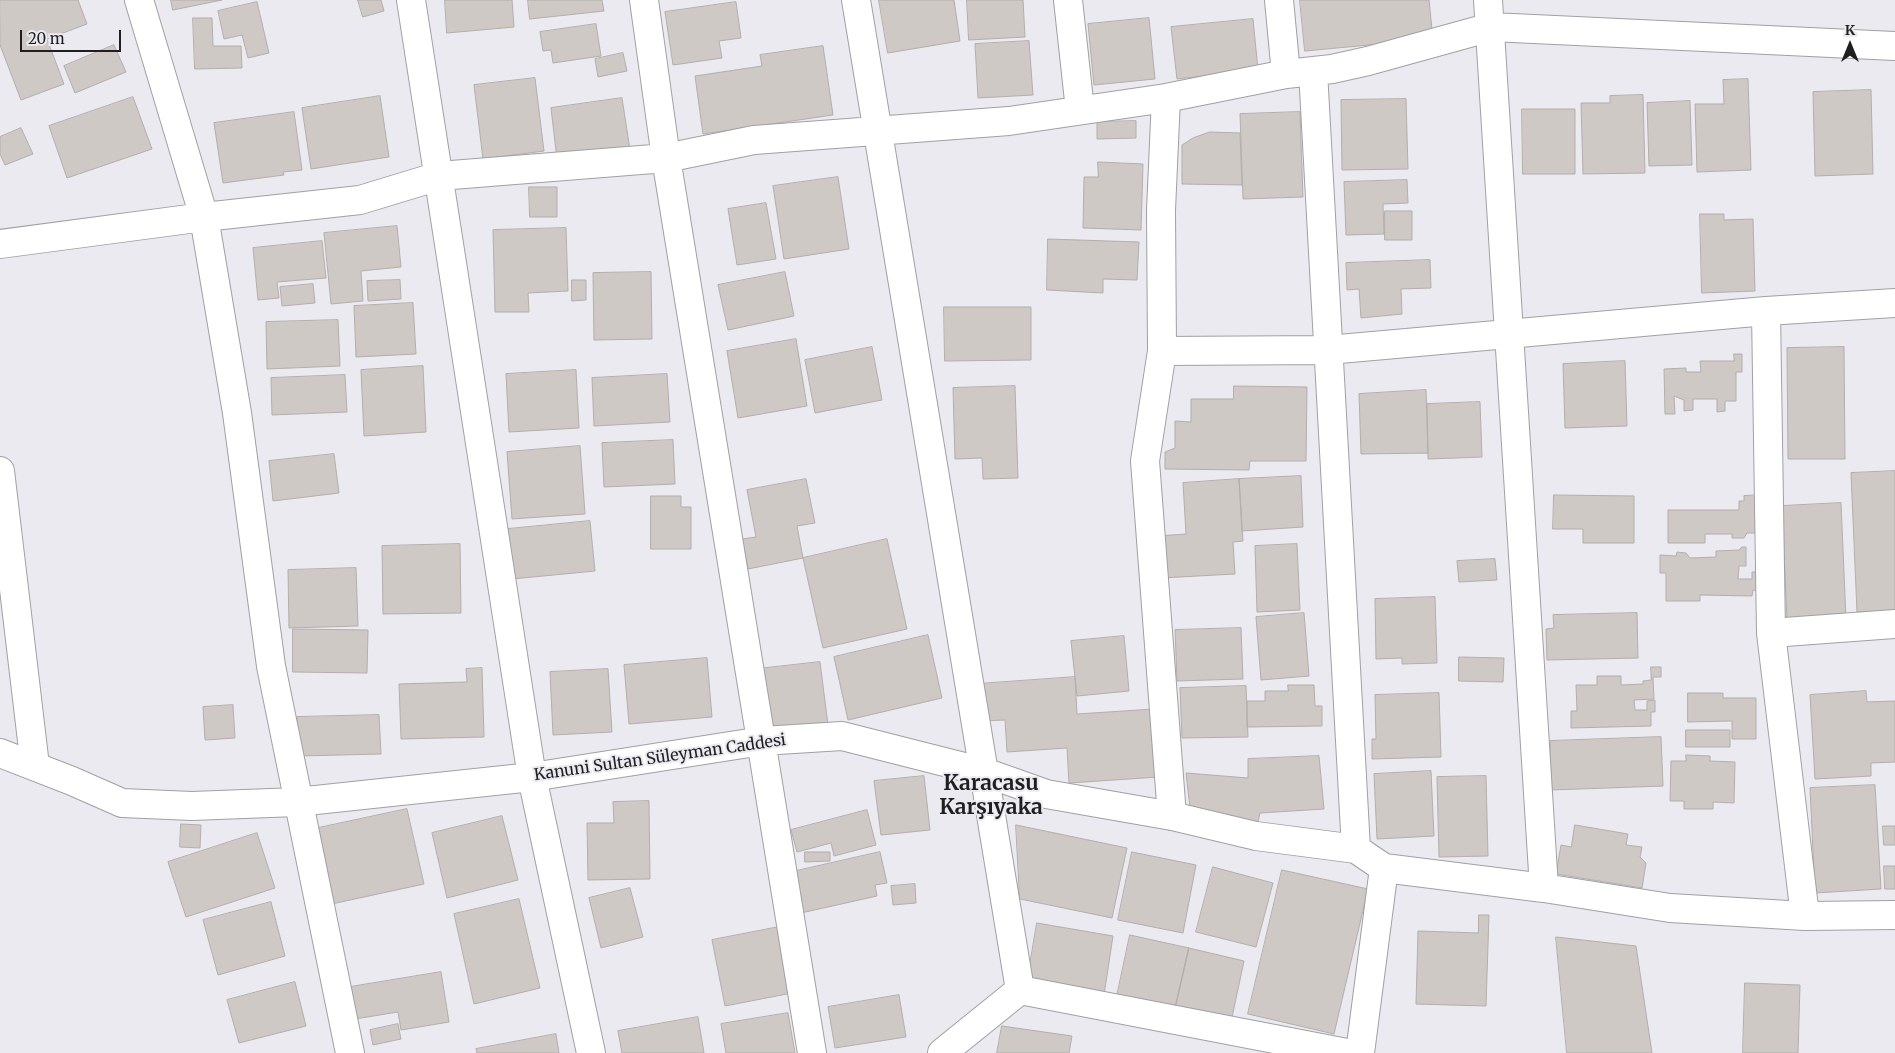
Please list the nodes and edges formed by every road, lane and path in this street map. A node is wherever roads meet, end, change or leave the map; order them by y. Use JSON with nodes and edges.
{"nodes":[{"id":1,"x":139,"y":0,"type":"edge"},
{"id":2,"x":411,"y":0,"type":"edge"},
{"id":3,"x":644,"y":0,"type":"edge"},
{"id":4,"x":856,"y":0,"type":"edge"},
{"id":5,"x":1068,"y":0,"type":"edge"},
{"id":6,"x":1279,"y":0,"type":"edge"},
{"id":7,"x":1488,"y":0,"type":"edge"},
{"id":8,"x":1491,"y":27,"type":"junction"},
{"id":9,"x":1895,"y":46,"type":"edge"},
{"id":10,"x":1313,"y":71,"type":"junction"},
{"id":11,"x":1286,"y":74,"type":"junction"},
{"id":12,"x":1166,"y":98,"type":"junction"},
{"id":13,"x":1080,"y":110,"type":"junction"},
{"id":14,"x":877,"y":130,"type":"junction"},
{"id":15,"x":666,"y":158,"type":"junction"},
{"id":16,"x":439,"y":176,"type":"junction"},
{"id":17,"x":204,"y":217,"type":"junction"},
{"id":18,"x":0,"y":244,"type":"edge"},
{"id":19,"x":1895,"y":304,"type":"edge"},
{"id":20,"x":1766,"y":311,"type":"junction"},
{"id":21,"x":1510,"y":334,"type":"junction"},
{"id":22,"x":1328,"y":350,"type":"junction"},
{"id":23,"x":1162,"y":351,"type":"junction"},
{"id":24,"x":0,"y":471,"type":"edge"},
{"id":25,"x":1895,"y":624,"type":"edge"},
{"id":26,"x":1771,"y":633,"type":"junction"},
{"id":27,"x":762,"y":741,"type":"junction"},
{"id":28,"x":0,"y":753,"type":"edge"},
{"id":29,"x":35,"y":766,"type":"junction"},
{"id":30,"x":984,"y":772,"type":"junction"},
{"id":31,"x":532,"y":777,"type":"junction"},
{"id":32,"x":298,"y":802,"type":"junction"},
{"id":33,"x":1172,"y":816,"type":"junction"},
{"id":34,"x":1356,"y":849,"type":"junction"},
{"id":35,"x":1384,"y":868,"type":"junction"},
{"id":36,"x":1544,"y":888,"type":"junction"},
{"id":37,"x":1805,"y":916,"type":"junction"},
{"id":38,"x":1895,"y":916,"type":"edge"},
{"id":39,"x":1020,"y":990,"type":"junction"},
{"id":40,"x":350,"y":1053,"type":"edge"},
{"id":41,"x":592,"y":1053,"type":"edge"},
{"id":42,"x":812,"y":1053,"type":"edge"},
{"id":43,"x":942,"y":1053,"type":"edge"},
{"id":44,"x":1347,"y":1053,"type":"edge"},
{"id":45,"x":1360,"y":1053,"type":"edge"}],
"edges":[{"from":1,"to":17,"type":"street"},
{"from":2,"to":16,"type":"street"},
{"from":3,"to":15,"type":"street"},
{"from":4,"to":14,"type":"street"},
{"from":5,"to":13,"type":"street"},
{"from":6,"to":11,"type":"street"},
{"from":7,"to":8,"type":"street"},
{"from":8,"to":9,"type":"street"},
{"from":8,"to":10,"type":"street"},
{"from":8,"to":21,"type":"street"},
{"from":10,"to":11,"type":"street"},
{"from":10,"to":22,"type":"street"},
{"from":11,"to":12,"type":"street"},
{"from":12,"to":13,"type":"street"},
{"from":12,"to":23,"type":"street"},
{"from":13,"to":14,"type":"street"},
{"from":14,"to":15,"type":"street"},
{"from":14,"to":30,"type":"street"},
{"from":15,"to":16,"type":"street"},
{"from":15,"to":27,"type":"street"},
{"from":16,"to":17,"type":"street"},
{"from":16,"to":31,"type":"street"},
{"from":17,"to":18,"type":"street"},
{"from":17,"to":32,"type":"street"},
{"from":19,"to":20,"type":"street"},
{"from":20,"to":21,"type":"street"},
{"from":20,"to":26,"type":"street"},
{"from":21,"to":22,"type":"street"},
{"from":21,"to":36,"type":"street"},
{"from":22,"to":23,"type":"street"},
{"from":22,"to":34,"type":"street"},
{"from":23,"to":33,"type":"street"},
{"from":24,"to":29,"type":"street"},
{"from":25,"to":26,"type":"street"},
{"from":26,"to":37,"type":"street"},
{"from":27,"to":30,"type":"street","name":"Kanuni Sultan Süleyman Caddesi"},
{"from":27,"to":31,"type":"street","name":"Kanuni Sultan Süleyman Caddesi"},
{"from":27,"to":42,"type":"street"},
{"from":28,"to":29,"type":"street","name":"Kanuni Sultan Süleyman Caddesi"},
{"from":29,"to":32,"type":"street","name":"Kanuni Sultan Süleyman Caddesi"},
{"from":30,"to":33,"type":"street","name":"Kanuni Sultan Süleyman Caddesi"},
{"from":30,"to":39,"type":"street"},
{"from":31,"to":32,"type":"street","name":"Kanuni Sultan Süleyman Caddesi"},
{"from":31,"to":41,"type":"street"},
{"from":32,"to":40,"type":"street"},
{"from":33,"to":34,"type":"street","name":"Kanuni Sultan Süleyman Caddesi"},
{"from":34,"to":35,"type":"street","name":"Kanuni Sultan Süleyman Caddesi"},
{"from":35,"to":36,"type":"street","name":"Kanuni Sultan Süleyman Caddesi"},
{"from":35,"to":45,"type":"street"},
{"from":36,"to":37,"type":"street","name":"Kanuni Sultan Süleyman Caddesi"},
{"from":37,"to":38,"type":"street","name":"Kanuni Sultan Süleyman Caddesi"},
{"from":39,"to":43,"type":"street"},
{"from":39,"to":44,"type":"street"}]}
